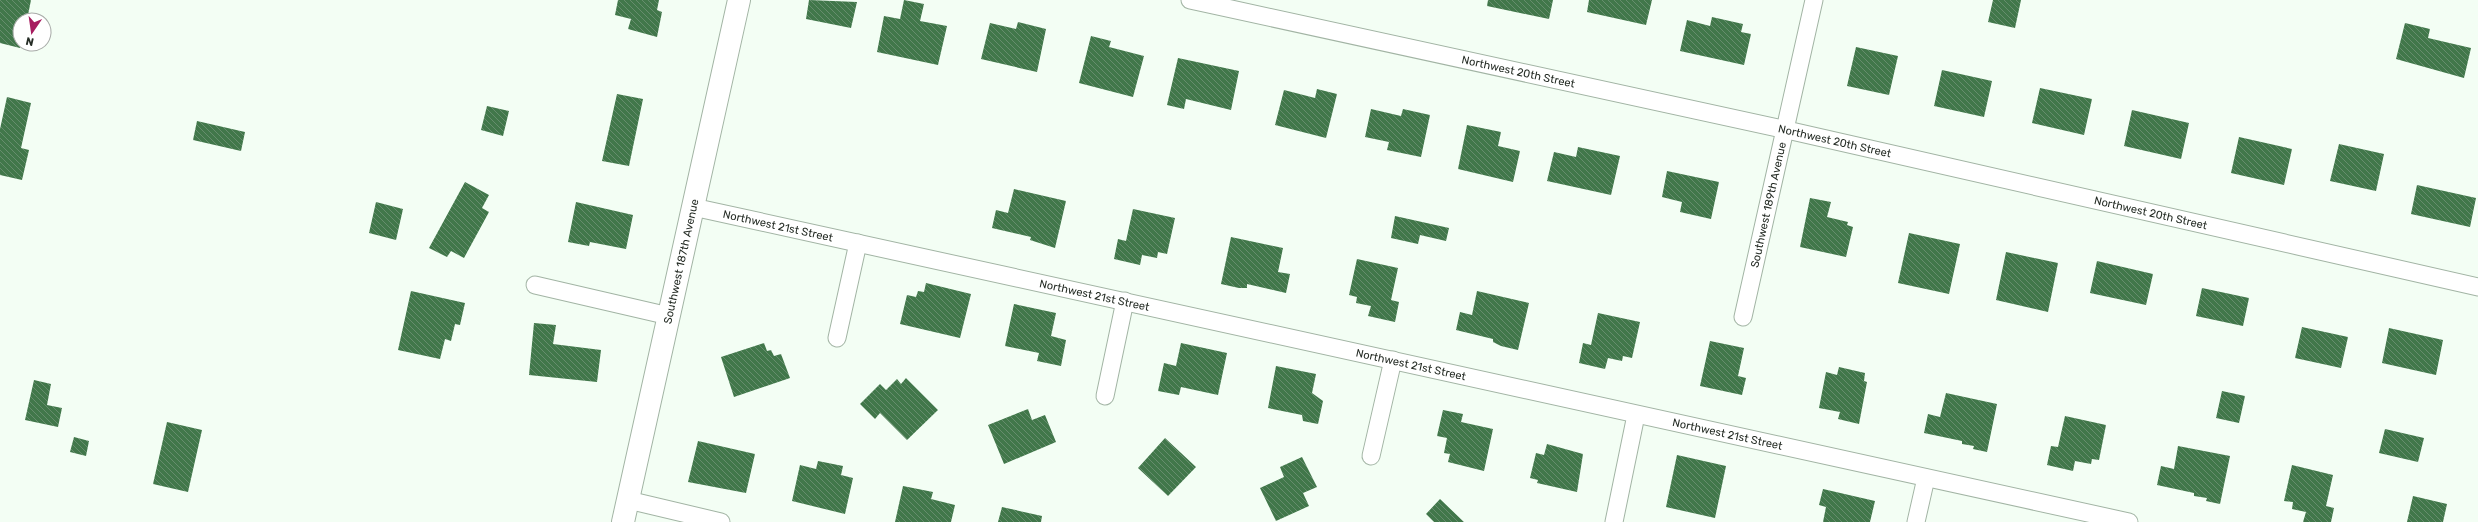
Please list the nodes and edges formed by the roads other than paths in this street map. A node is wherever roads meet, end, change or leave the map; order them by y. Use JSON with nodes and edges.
{"nodes":[{"id":1,"x":739,"y":0,"type":"edge"},
{"id":2,"x":1190,"y":0,"type":"edge"},
{"id":3,"x":1814,"y":0,"type":"edge"},
{"id":4,"x":1787,"y":130,"type":"junction"},
{"id":5,"x":693,"y":207,"type":"junction"},
{"id":6,"x":858,"y":243,"type":"junction"},
{"id":7,"x":535,"y":285,"type":"dead end"},
{"id":8,"x":2478,"y":287,"type":"edge"},
{"id":9,"x":1126,"y":301,"type":"junction"},
{"id":10,"x":669,"y":316,"type":"junction"},
{"id":11,"x":1743,"y":317,"type":"dead end"},
{"id":12,"x":837,"y":338,"type":"dead end"},
{"id":13,"x":1393,"y":360,"type":"junction"},
{"id":14,"x":1105,"y":396,"type":"dead end"},
{"id":15,"x":1636,"y":415,"type":"junction"},
{"id":16,"x":1371,"y":456,"type":"dead end"},
{"id":17,"x":1926,"y":478,"type":"junction"},
{"id":18,"x":628,"y":500,"type":"junction"},
{"id":19,"x":623,"y":522,"type":"edge"},
{"id":20,"x":721,"y":522,"type":"edge"},
{"id":21,"x":1614,"y":522,"type":"edge"},
{"id":22,"x":1916,"y":522,"type":"edge"},
{"id":23,"x":2129,"y":522,"type":"edge"}],
"edges":[{"from":1,"to":5,"type":"street","name":"Southwest 187th Avenue"},
{"from":2,"to":4,"type":"street","name":"Northwest 20th Street"},
{"from":3,"to":4,"type":"street","name":"Southwest 189th Avenue"},
{"from":4,"to":8,"type":"street","name":"Northwest 20th Street"},
{"from":4,"to":11,"type":"street","name":"Southwest 189th Avenue"},
{"from":5,"to":6,"type":"street","name":"Northwest 21st Street"},
{"from":5,"to":10,"type":"street","name":"Southwest 187th Avenue"},
{"from":6,"to":9,"type":"street","name":"Northwest 21st Street"},
{"from":6,"to":12,"type":"street"},
{"from":7,"to":10,"type":"street"},
{"from":9,"to":13,"type":"street","name":"Northwest 21st Street"},
{"from":9,"to":14,"type":"street"},
{"from":10,"to":18,"type":"street","name":"Southwest 187th Avenue"},
{"from":13,"to":15,"type":"street","name":"Northwest 21st Street"},
{"from":13,"to":16,"type":"street"},
{"from":15,"to":17,"type":"street","name":"Northwest 21st Street"},
{"from":15,"to":21,"type":"street"},
{"from":17,"to":22,"type":"street"},
{"from":17,"to":23,"type":"street","name":"Northwest 21st Street"},
{"from":18,"to":19,"type":"street","name":"Southwest 187th Avenue"},
{"from":18,"to":20,"type":"street"}]}
